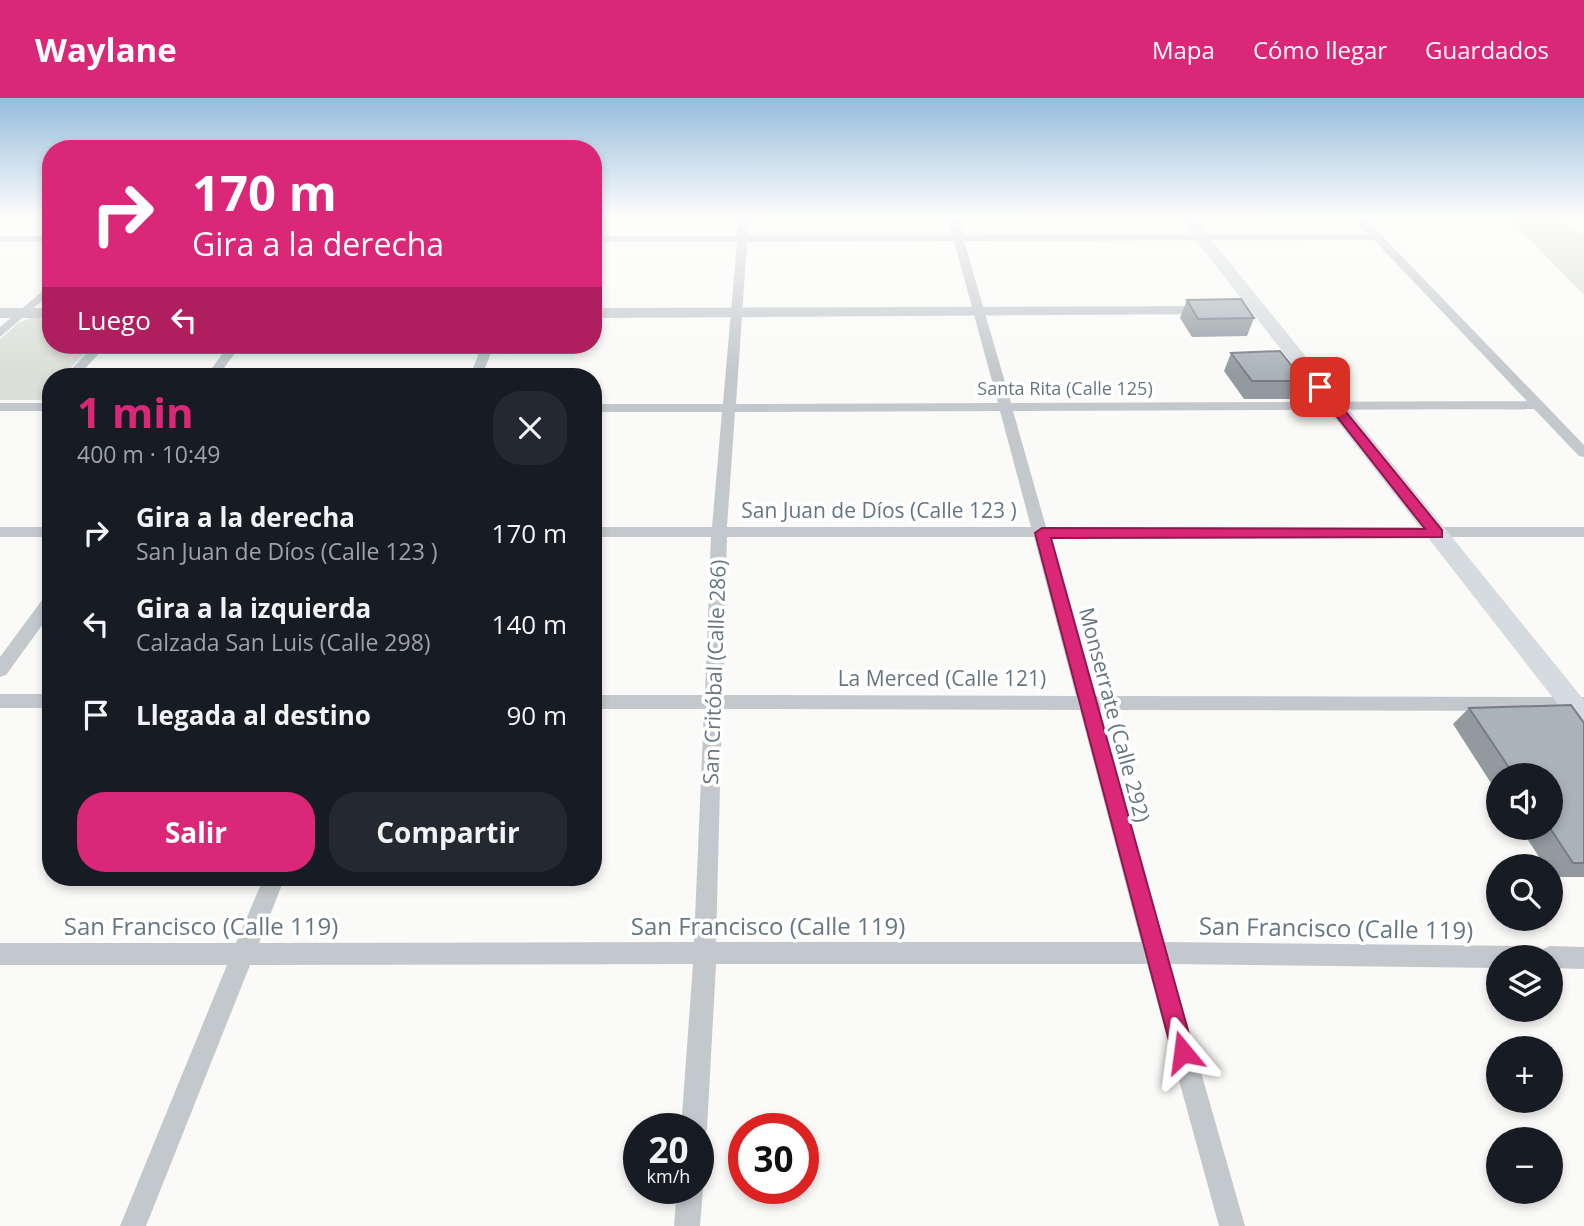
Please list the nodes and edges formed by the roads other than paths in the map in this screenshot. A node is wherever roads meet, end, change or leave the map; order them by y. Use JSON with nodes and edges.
{"nodes":[{"id":1,"x":741,"y":269,"type":"edge"},
{"id":2,"x":967,"y":269,"type":"edge"},
{"id":3,"x":1226,"y":269,"type":"edge"},
{"id":4,"x":1407,"y":269,"type":"edge"},
{"id":5,"x":42,"y":295,"type":"edge"},
{"id":6,"x":979,"y":311,"type":"junction"},
{"id":7,"x":1259,"y":311,"type":"junction"},
{"id":8,"x":737,"y":312,"type":"junction"},
{"id":9,"x":0,"y":313,"type":"edge"},
{"id":10,"x":22,"y":313,"type":"junction"},
{"id":11,"x":42,"y":313,"type":"edge"},
{"id":12,"x":602,"y":313,"type":"edge"},
{"id":13,"x":0,"y":333,"type":"edge"},
{"id":14,"x":92,"y":354,"type":"edge"},
{"id":15,"x":79,"y":368,"type":"edge"},
{"id":16,"x":42,"y":404,"type":"edge"},
{"id":17,"x":1538,"y":405,"type":"junction"},
{"id":18,"x":1007,"y":406,"type":"junction"},
{"id":19,"x":1335,"y":406,"type":"junction"},
{"id":20,"x":0,"y":407,"type":"edge"},
{"id":21,"x":602,"y":408,"type":"edge"},
{"id":22,"x":729,"y":408,"type":"junction"},
{"id":23,"x":1584,"y":453,"type":"edge"},
{"id":24,"x":0,"y":532,"type":"edge"},
{"id":25,"x":42,"y":532,"type":"edge"},
{"id":26,"x":602,"y":532,"type":"edge"},
{"id":27,"x":719,"y":532,"type":"junction"},
{"id":28,"x":1584,"y":532,"type":"edge"},
{"id":29,"x":1042,"y":533,"type":"junction"},
{"id":30,"x":1437,"y":534,"type":"junction"},
{"id":31,"x":42,"y":612,"type":"edge"},
{"id":32,"x":0,"y":670,"type":"edge"},
{"id":33,"x":0,"y":701,"type":"edge"},
{"id":34,"x":42,"y":701,"type":"edge"},
{"id":35,"x":602,"y":702,"type":"edge"},
{"id":36,"x":715,"y":702,"type":"junction"},
{"id":37,"x":1087,"y":702,"type":"junction"},
{"id":38,"x":1580,"y":709,"type":"edge"},
{"id":39,"x":270,"y":886,"type":"edge"},
{"id":40,"x":243,"y":952,"type":"junction"},
{"id":41,"x":705,"y":953,"type":"junction"},
{"id":42,"x":1154,"y":953,"type":"junction"},
{"id":43,"x":0,"y":954,"type":"edge"},
{"id":44,"x":1486,"y":956,"type":"edge"},
{"id":45,"x":1563,"y":957,"type":"edge"},
{"id":46,"x":1584,"y":958,"type":"edge"},
{"id":47,"x":695,"y":1113,"type":"edge"},
{"id":48,"x":689,"y":1204,"type":"edge"},
{"id":49,"x":134,"y":1226,"type":"edge"},
{"id":50,"x":687,"y":1226,"type":"edge"},
{"id":51,"x":1232,"y":1226,"type":"edge"}],
"edges":[{"from":1,"to":8,"type":"street","name":"San Critóbal (Calle 286)"},
{"from":2,"to":6,"type":"street","name":"Monserrate (Calle 292)"},
{"from":3,"to":7,"type":"main road"},
{"from":4,"to":17,"type":"street"},
{"from":5,"to":10,"type":"street"},
{"from":6,"to":7,"type":"street"},
{"from":6,"to":8,"type":"street"},
{"from":6,"to":18,"type":"street","name":"Monserrate (Calle 292)"},
{"from":7,"to":19,"type":"main road"},
{"from":8,"to":12,"type":"street"},
{"from":8,"to":22,"type":"street","name":"San Critóbal (Calle 286)"},
{"from":9,"to":10,"type":"street"},
{"from":10,"to":11,"type":"street"},
{"from":10,"to":13,"type":"street"},
{"from":14,"to":15,"type":"street"},
{"from":16,"to":20,"type":"street"},
{"from":17,"to":19,"type":"street","name":"Santa Rita (Calle 125)"},
{"from":17,"to":23,"type":"street"},
{"from":18,"to":19,"type":"street","name":"Santa Rita (Calle 125)"},
{"from":18,"to":22,"type":"street","name":"Santa Rita (Calle 125)"},
{"from":18,"to":29,"type":"street","name":"Monserrate (Calle 292)"},
{"from":19,"to":30,"type":"main road"},
{"from":21,"to":22,"type":"street","name":"Santa Rita (Calle 125)"},
{"from":22,"to":27,"type":"street","name":"San Critóbal (Calle 286)"},
{"from":24,"to":25,"type":"street"},
{"from":26,"to":27,"type":"street","name":"San Juan de Díos (Calle 123 )"},
{"from":27,"to":29,"type":"street","name":"San Juan de Díos (Calle 123 )"},
{"from":27,"to":36,"type":"street","name":"San Critóbal (Calle 286)"},
{"from":28,"to":30,"type":"street","name":"San Juan de Díos (Calle 123 )"},
{"from":29,"to":30,"type":"street","name":"San Juan de Díos (Calle 123 )"},
{"from":29,"to":37,"type":"street","name":"Monserrate (Calle 292)"},
{"from":30,"to":38,"type":"main road"},
{"from":31,"to":32,"type":"street"},
{"from":33,"to":34,"type":"street"},
{"from":35,"to":36,"type":"street","name":"La Merced (Calle 121)"},
{"from":36,"to":37,"type":"street","name":"La Merced (Calle 121)"},
{"from":36,"to":41,"type":"street","name":"San Critóbal (Calle 286)"},
{"from":37,"to":38,"type":"street","name":"La Merced (Calle 121)"},
{"from":37,"to":42,"type":"street","name":"Monserrate (Calle 292)"},
{"from":39,"to":40,"type":"street"},
{"from":40,"to":41,"type":"street","name":"San Francisco (Calle 119)"},
{"from":40,"to":43,"type":"street","name":"San Francisco (Calle 119)"},
{"from":40,"to":49,"type":"street"},
{"from":41,"to":42,"type":"street","name":"San Francisco (Calle 119)"},
{"from":41,"to":47,"type":"street","name":"San Critóbal (Calle 286)"},
{"from":42,"to":44,"type":"street","name":"San Francisco (Calle 119)"},
{"from":42,"to":51,"type":"street","name":"Monserrate (Calle 292)"},
{"from":45,"to":46,"type":"street"},
{"from":48,"to":50,"type":"street"}]}
